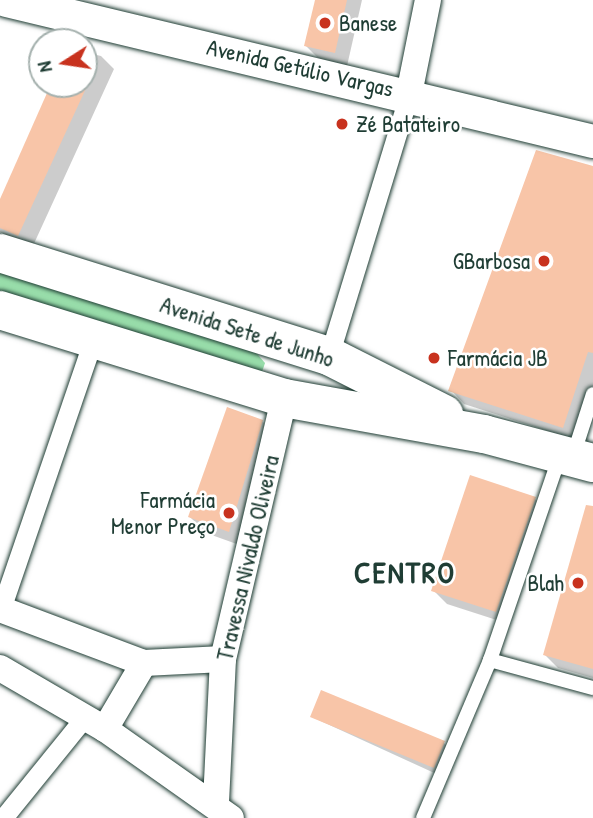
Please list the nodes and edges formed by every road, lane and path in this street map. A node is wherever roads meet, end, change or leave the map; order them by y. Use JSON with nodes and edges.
{"nodes":[{"id":1,"x":6,"y":0,"type":"edge"},
{"id":2,"x":428,"y":0,"type":"edge"},
{"id":3,"x":408,"y":93,"type":"junction"},
{"id":4,"x":593,"y":141,"type":"edge"},
{"id":5,"x":0,"y":253,"type":"edge"},
{"id":6,"x":0,"y":310,"type":"edge"},
{"id":7,"x":94,"y":338,"type":"junction"},
{"id":8,"x":329,"y":356,"type":"junction"},
{"id":9,"x":593,"y":394,"type":"edge"},
{"id":10,"x":284,"y":398,"type":"junction"},
{"id":11,"x":484,"y":434,"type":"junction"},
{"id":12,"x":575,"y":458,"type":"edge"},
{"id":13,"x":1,"y":609,"type":"edge"},
{"id":14,"x":223,"y":659,"type":"junction"},
{"id":15,"x":490,"y":660,"type":"junction"},
{"id":16,"x":144,"y":663,"type":"junction"},
{"id":17,"x":0,"y":668,"type":"edge"},
{"id":18,"x":593,"y":688,"type":"edge"},
{"id":19,"x":94,"y":724,"type":"junction"},
{"id":20,"x":224,"y":810,"type":"edge"},
{"id":21,"x":3,"y":818,"type":"edge"},
{"id":22,"x":423,"y":818,"type":"edge"}],
"edges":[{"from":1,"to":3,"type":"street","name":"Avenida Getúlio Vargas"},
{"from":2,"to":3,"type":"street"},
{"from":3,"to":4,"type":"street","name":"Avenida Getúlio Vargas"},
{"from":3,"to":8,"type":"street"},
{"from":5,"to":8,"type":"main road","name":"Avenida Sete de Junho"},
{"from":6,"to":7,"type":"main road","name":"Avenida Sete de Junho"},
{"from":7,"to":10,"type":"main road","name":"Avenida Sete de Junho"},
{"from":7,"to":13,"type":"street"},
{"from":8,"to":11,"type":"main road","name":"Avenida Sete de Junho"},
{"from":9,"to":12,"type":"lane"},
{"from":10,"to":11,"type":"main road","name":"Avenida Sete de Junho"},
{"from":10,"to":14,"type":"street","name":"Travessa Nivaldo Oliveira"},
{"from":11,"to":12,"type":"main road","name":"Avenida Sete de Junho"},
{"from":12,"to":15,"type":"lane"},
{"from":13,"to":16,"type":"street"},
{"from":14,"to":16,"type":"street"},
{"from":14,"to":20,"type":"street","name":"Travessa Nivaldo Oliveira"},
{"from":15,"to":18,"type":"lane"},
{"from":15,"to":22,"type":"lane"},
{"from":16,"to":19,"type":"street"},
{"from":17,"to":19,"type":"street"},
{"from":19,"to":20,"type":"street"},
{"from":19,"to":21,"type":"street"}]}
